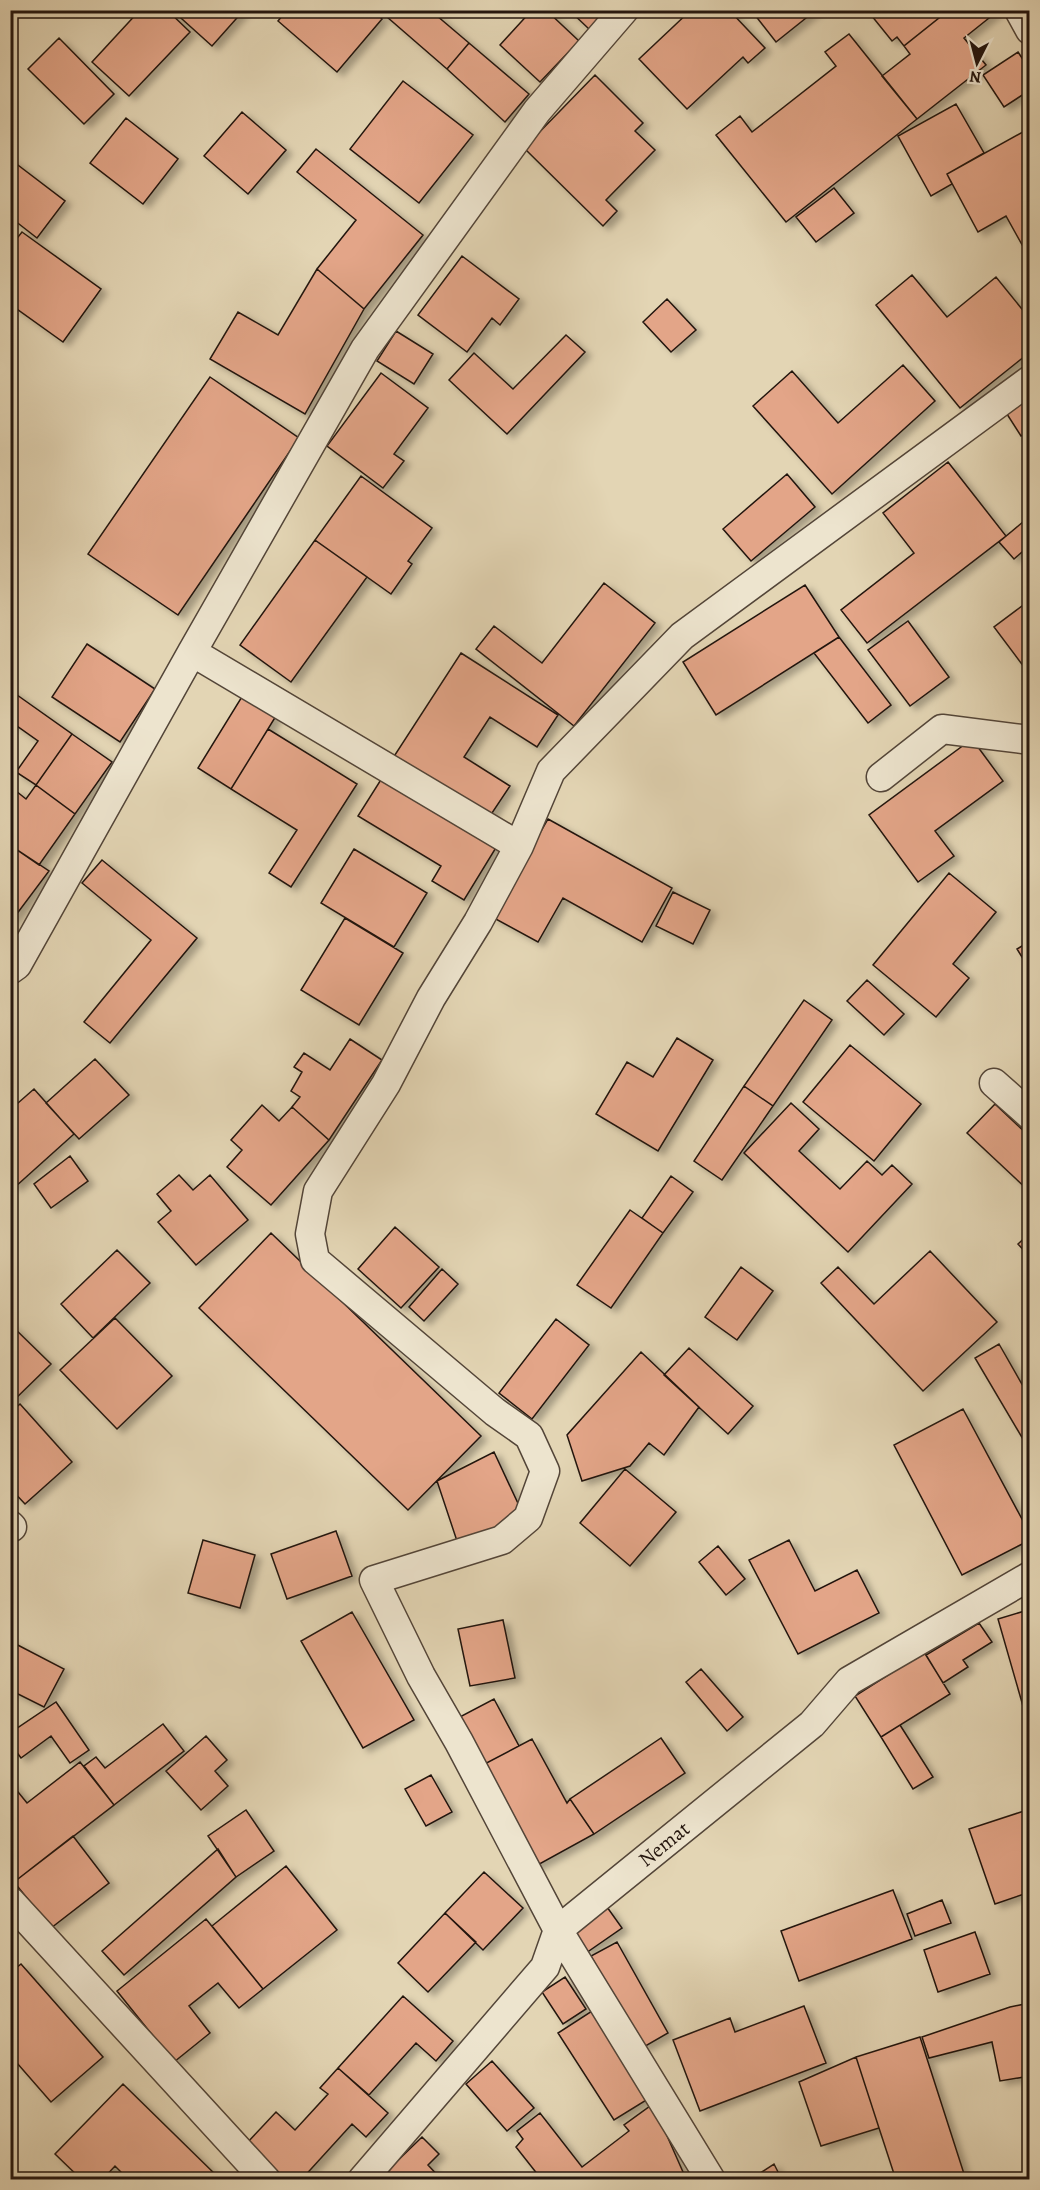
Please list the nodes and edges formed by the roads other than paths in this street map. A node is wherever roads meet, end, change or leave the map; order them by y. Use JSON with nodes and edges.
{"nodes":[{"id":1,"x":624,"y":10,"type":"edge"},
{"id":2,"x":1019,"y":10,"type":"edge"},
{"id":3,"x":1029,"y":30,"type":"edge"},
{"id":4,"x":1029,"y":380,"type":"edge"},
{"id":5,"x":192,"y":652,"type":"junction"},
{"id":6,"x":1029,"y":740,"type":"edge"},
{"id":7,"x":881,"y":777,"type":"dead end"},
{"id":8,"x":519,"y":846,"type":"junction"},
{"id":9,"x":10,"y":970,"type":"edge"},
{"id":10,"x":994,"y":1083,"type":"dead end"},
{"id":11,"x":1029,"y":1115,"type":"edge"},
{"id":12,"x":1029,"y":1576,"type":"edge"},
{"id":13,"x":10,"y":1901,"type":"edge"},
{"id":14,"x":558,"y":1930,"type":"junction"},
{"id":15,"x":266,"y":2180,"type":"edge"},
{"id":16,"x":362,"y":2180,"type":"edge"},
{"id":17,"x":711,"y":2180,"type":"edge"}],
"edges":[{"from":1,"to":5,"type":"street"},
{"from":2,"to":3,"type":"street"},
{"from":4,"to":8,"type":"street"},
{"from":5,"to":8,"type":"street"},
{"from":5,"to":9,"type":"street"},
{"from":6,"to":7,"type":"street"},
{"from":8,"to":14,"type":"street"},
{"from":10,"to":11,"type":"street"},
{"from":12,"to":14,"type":"street","name":"Nemat"},
{"from":13,"to":15,"type":"street"},
{"from":14,"to":16,"type":"street"},
{"from":14,"to":17,"type":"street"}]}
